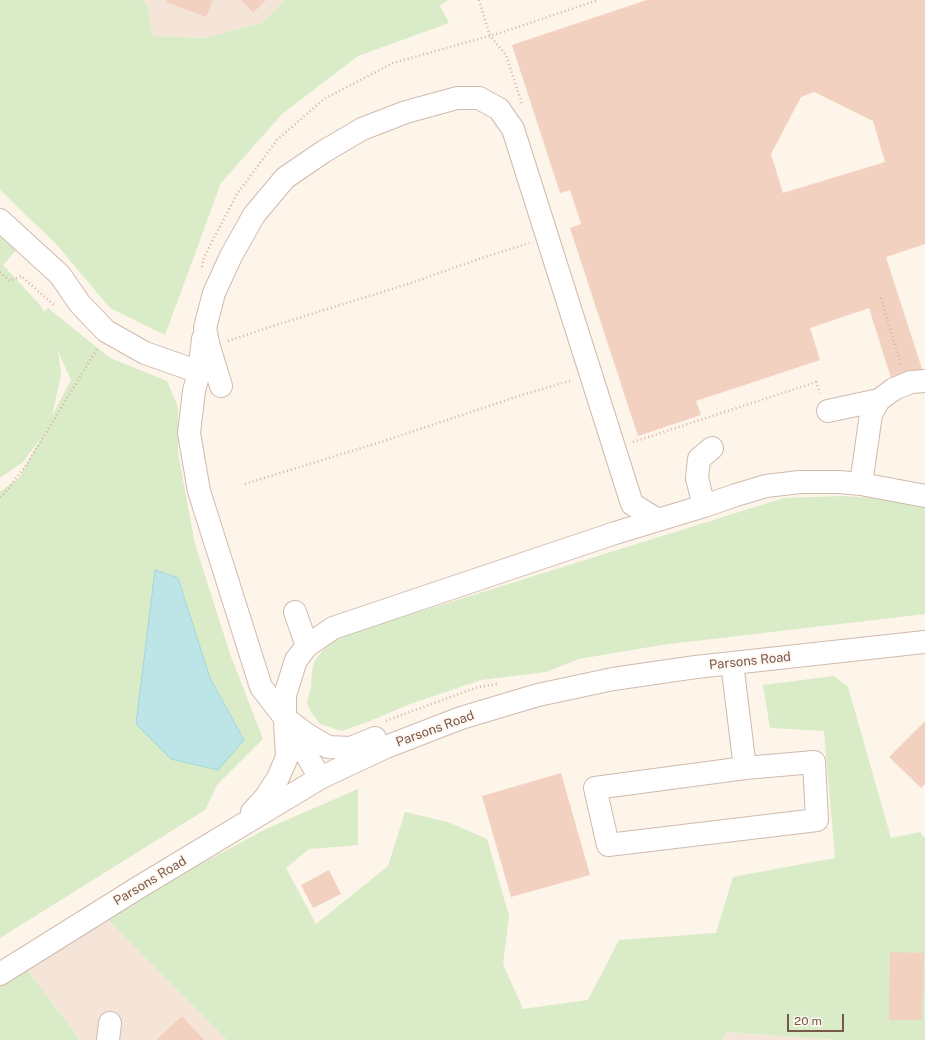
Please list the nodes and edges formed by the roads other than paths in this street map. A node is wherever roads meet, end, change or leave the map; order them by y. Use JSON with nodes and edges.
{"nodes":[{"id":1,"x":0,"y":220,"type":"edge"},
{"id":2,"x":207,"y":338,"type":"junction"},
{"id":3,"x":198,"y":372,"type":"junction"},
{"id":4,"x":925,"y":381,"type":"edge"},
{"id":5,"x":221,"y":386,"type":"dead end"},
{"id":6,"x":879,"y":400,"type":"junction"},
{"id":7,"x":825,"y":404,"type":"road end"},
{"id":8,"x":712,"y":448,"type":"dead end"},
{"id":9,"x":861,"y":484,"type":"junction"},
{"id":10,"x":925,"y":496,"type":"edge"},
{"id":11,"x":632,"y":504,"type":"junction"},
{"id":12,"x":704,"y":506,"type":"junction"},
{"id":13,"x":658,"y":520,"type":"junction"},
{"id":14,"x":615,"y":533,"type":"junction"},
{"id":15,"x":296,"y":612,"type":"dead end"},
{"id":16,"x":925,"y":642,"type":"edge"},
{"id":17,"x":307,"y":646,"type":"junction"},
{"id":18,"x":732,"y":663,"type":"junction"},
{"id":19,"x":512,"y":702,"type":"junction"},
{"id":20,"x":285,"y":718,"type":"junction"},
{"id":21,"x":745,"y":768,"type":"junction"},
{"id":22,"x":320,"y":778,"type":"junction"},
{"id":23,"x":231,"y":832,"type":"junction"},
{"id":24,"x":0,"y":974,"type":"edge"}],
"edges":[{"from":1,"to":3,"type":"street"},
{"from":2,"to":3,"type":"street"},
{"from":2,"to":5,"type":"street"},
{"from":2,"to":11,"type":"street"},
{"from":3,"to":20,"type":"street"},
{"from":4,"to":6,"type":"street"},
{"from":6,"to":7,"type":"street"},
{"from":6,"to":9,"type":"street"},
{"from":8,"to":12,"type":"street"},
{"from":9,"to":10,"type":"street"},
{"from":9,"to":12,"type":"street"},
{"from":11,"to":13,"type":"street"},
{"from":11,"to":14,"type":"street"},
{"from":12,"to":13,"type":"street"},
{"from":13,"to":14,"type":"street"},
{"from":14,"to":17,"type":"street"},
{"from":15,"to":17,"type":"street"},
{"from":16,"to":18,"type":"street","name":"Parsons Road"},
{"from":17,"to":20,"type":"street"},
{"from":18,"to":19,"type":"street","name":"Parsons Road"},
{"from":18,"to":21,"type":"street"},
{"from":19,"to":20,"type":"street"},
{"from":19,"to":22,"type":"street","name":"Parsons Road"},
{"from":20,"to":22,"type":"street"},
{"from":20,"to":23,"type":"street"},
{"from":21,"to":21,"type":"street"},
{"from":22,"to":23,"type":"street","name":"Parsons Road"},
{"from":23,"to":24,"type":"street","name":"Parsons Road"}]}
